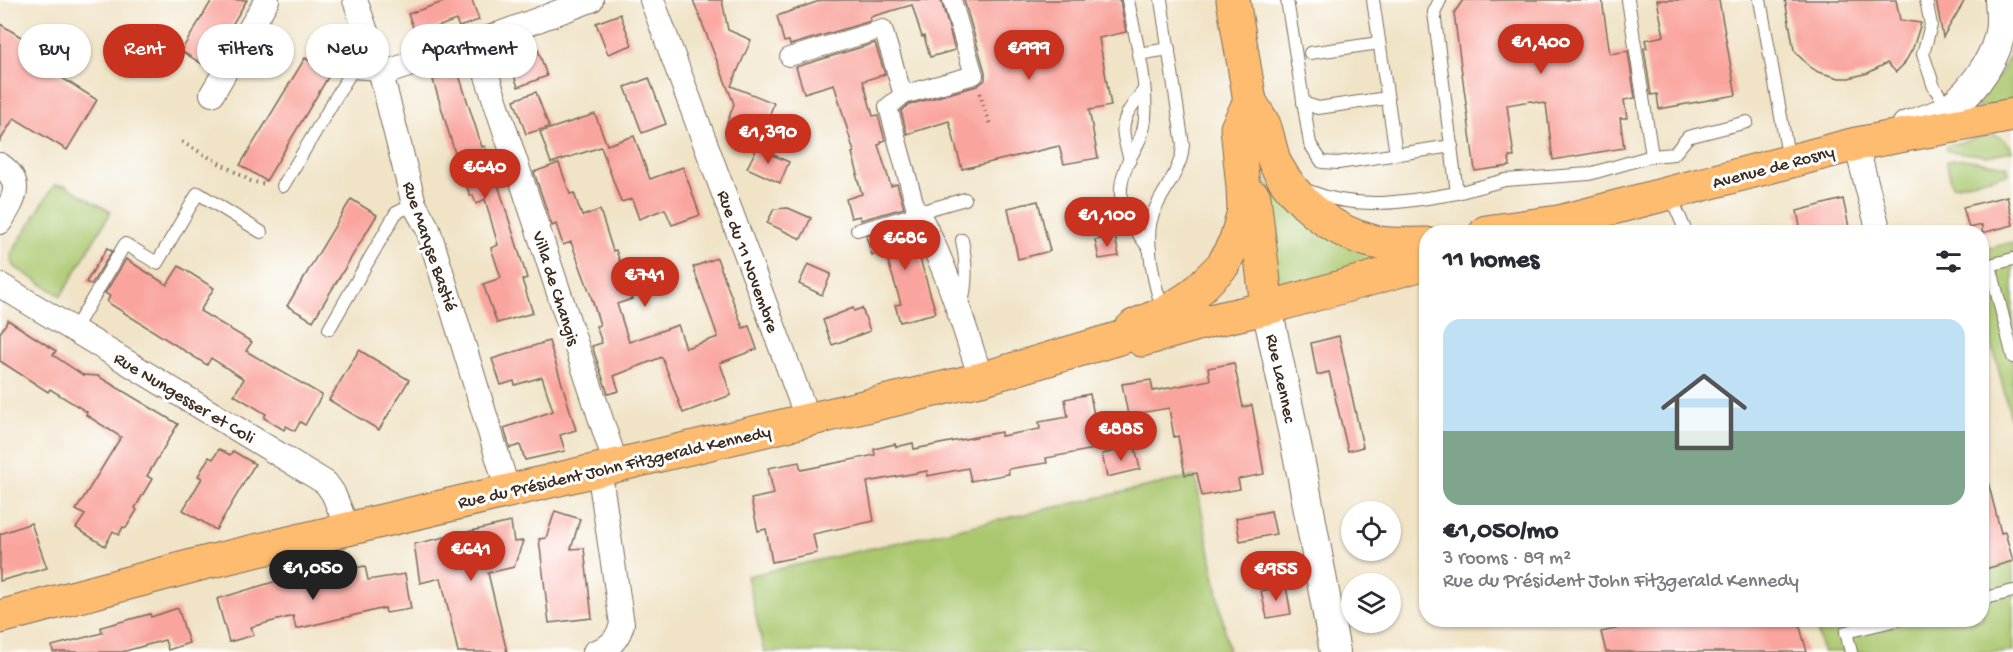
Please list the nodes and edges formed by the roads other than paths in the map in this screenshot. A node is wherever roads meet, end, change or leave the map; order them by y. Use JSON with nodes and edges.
{"nodes":[{"id":1,"x":267,"y":0,"type":"edge"},
{"id":2,"x":355,"y":0,"type":"edge"},
{"id":3,"x":591,"y":0,"type":"edge"},
{"id":4,"x":652,"y":0,"type":"edge"},
{"id":5,"x":952,"y":0,"type":"edge"},
{"id":6,"x":1128,"y":0,"type":"edge"},
{"id":7,"x":1161,"y":0,"type":"edge"},
{"id":8,"x":1233,"y":0,"type":"edge"},
{"id":9,"x":1287,"y":0,"type":"edge"},
{"id":10,"x":1373,"y":0,"type":"edge"},
{"id":11,"x":1440,"y":0,"type":"edge"},
{"id":12,"x":1628,"y":0,"type":"edge"},
{"id":13,"x":1760,"y":0,"type":"edge"},
{"id":14,"x":1926,"y":0,"type":"edge"},
{"id":15,"x":2000,"y":0,"type":"edge"},
{"id":16,"x":363,"y":24,"type":"edge"},
{"id":17,"x":527,"y":24,"type":"edge"},
{"id":18,"x":1379,"y":43,"type":"junction"},
{"id":19,"x":1169,"y":49,"type":"junction"},
{"id":20,"x":1310,"y":53,"type":"dead end"},
{"id":21,"x":1138,"y":54,"type":"junction"},
{"id":22,"x":789,"y":57,"type":"dead end"},
{"id":23,"x":347,"y":78,"type":"edge"},
{"id":24,"x":382,"y":78,"type":"edge"},
{"id":25,"x":487,"y":78,"type":"edge"},
{"id":26,"x":1144,"y":90,"type":"junction"},
{"id":27,"x":212,"y":94,"type":"dead end"},
{"id":28,"x":903,"y":94,"type":"junction"},
{"id":29,"x":1388,"y":98,"type":"junction"},
{"id":30,"x":1250,"y":101,"type":"junction"},
{"id":31,"x":1303,"y":103,"type":"junction"},
{"id":32,"x":1948,"y":109,"type":"junction"},
{"id":33,"x":2013,"y":115,"type":"edge"},
{"id":34,"x":1747,"y":122,"type":"dead end"},
{"id":35,"x":1856,"y":144,"type":"junction"},
{"id":36,"x":1452,"y":146,"type":"junction"},
{"id":37,"x":1396,"y":154,"type":"junction"},
{"id":38,"x":1652,"y":156,"type":"junction"},
{"id":39,"x":1130,"y":160,"type":"junction"},
{"id":40,"x":1790,"y":162,"type":"junction"},
{"id":41,"x":0,"y":165,"type":"edge"},
{"id":42,"x":1286,"y":181,"type":"junction"},
{"id":43,"x":283,"y":186,"type":"road end"},
{"id":44,"x":1457,"y":193,"type":"junction"},
{"id":45,"x":1670,"y":193,"type":"junction"},
{"id":46,"x":965,"y":199,"type":"dead end"},
{"id":47,"x":414,"y":204,"type":"junction"},
{"id":48,"x":917,"y":213,"type":"junction"},
{"id":49,"x":0,"y":222,"type":"edge"},
{"id":50,"x":1557,"y":225,"type":"edge"},
{"id":51,"x":1683,"y":225,"type":"edge"},
{"id":52,"x":1877,"y":225,"type":"edge"},
{"id":53,"x":857,"y":230,"type":"dead end"},
{"id":54,"x":261,"y":232,"type":"dead end"},
{"id":55,"x":962,"y":240,"type":"dead end"},
{"id":56,"x":1419,"y":244,"type":"edge"},
{"id":57,"x":1150,"y":250,"type":"junction"},
{"id":58,"x":2013,"y":259,"type":"edge"},
{"id":59,"x":1419,"y":265,"type":"edge"},
{"id":60,"x":0,"y":285,"type":"edge"},
{"id":61,"x":1200,"y":289,"type":"junction"},
{"id":62,"x":1267,"y":308,"type":"junction"},
{"id":63,"x":1165,"y":313,"type":"junction"},
{"id":64,"x":960,"y":315,"type":"junction"},
{"id":65,"x":328,"y":328,"type":"dead end"},
{"id":66,"x":74,"y":330,"type":"junction"},
{"id":67,"x":1123,"y":337,"type":"junction"},
{"id":68,"x":2013,"y":357,"type":"edge"},
{"id":69,"x":981,"y":379,"type":"junction"},
{"id":70,"x":808,"y":420,"type":"junction"},
{"id":71,"x":608,"y":467,"type":"junction"},
{"id":72,"x":508,"y":491,"type":"junction"},
{"id":73,"x":348,"y":529,"type":"junction"},
{"id":74,"x":2013,"y":591,"type":"edge"},
{"id":75,"x":1989,"y":597,"type":"edge"},
{"id":76,"x":0,"y":617,"type":"edge"},
{"id":77,"x":1867,"y":627,"type":"edge"},
{"id":78,"x":595,"y":652,"type":"edge"},
{"id":79,"x":1335,"y":652,"type":"edge"},
{"id":80,"x":1851,"y":652,"type":"edge"}],
"edges":[{"from":1,"to":27,"type":"street"},
{"from":2,"to":16,"type":"street","name":"Rue Maryse Bastié"},
{"from":3,"to":17,"type":"street"},
{"from":4,"to":70,"type":"street","name":"Rue du 11 Novembre"},
{"from":5,"to":28,"type":"street"},
{"from":6,"to":21,"type":"lane"},
{"from":7,"to":19,"type":"lane"},
{"from":8,"to":30,"type":"main road","name":"Rue Laennec"},
{"from":9,"to":31,"type":"lane"},
{"from":10,"to":18,"type":"lane"},
{"from":11,"to":36,"type":"lane"},
{"from":12,"to":38,"type":"lane"},
{"from":13,"to":40,"type":"lane"},
{"from":14,"to":32,"type":"lane"},
{"from":15,"to":32,"type":"street"},
{"from":18,"to":20,"type":"lane"},
{"from":18,"to":29,"type":"lane"},
{"from":19,"to":21,"type":"lane"},
{"from":19,"to":57,"type":"lane"},
{"from":21,"to":26,"type":"lane"},
{"from":22,"to":28,"type":"street"},
{"from":23,"to":43,"type":"lane"},
{"from":24,"to":47,"type":"street","name":"Rue Maryse Bastié"},
{"from":25,"to":71,"type":"street","name":"Villa de Changis"},
{"from":26,"to":39,"type":"lane"},
{"from":26,"to":39,"type":"lane"},
{"from":28,"to":48,"type":"street"},
{"from":29,"to":31,"type":"lane"},
{"from":29,"to":37,"type":"lane"},
{"from":30,"to":42,"type":"main road","name":"Rue Laennec"},
{"from":30,"to":61,"type":"main road"},
{"from":30,"to":62,"type":"main road","name":"Rue Laennec"},
{"from":31,"to":37,"type":"lane"},
{"from":32,"to":35,"type":"street"},
{"from":33,"to":35,"type":"main road","name":"Avenue de Rosny"},
{"from":34,"to":38,"type":"lane"},
{"from":35,"to":40,"type":"main road","name":"Avenue de Rosny"},
{"from":35,"to":52,"type":"street"},
{"from":36,"to":37,"type":"lane"},
{"from":36,"to":44,"type":"lane"},
{"from":38,"to":44,"type":"lane"},
{"from":39,"to":57,"type":"lane"},
{"from":40,"to":45,"type":"main road","name":"Avenue de Rosny"},
{"from":41,"to":49,"type":"street"},
{"from":42,"to":44,"type":"lane"},
{"from":42,"to":56,"type":"main road","name":"Rue Laennec"},
{"from":45,"to":50,"type":"main road","name":"Avenue de Rosny"},
{"from":45,"to":51,"type":"lane"},
{"from":46,"to":48,"type":"lane"},
{"from":47,"to":65,"type":"lane"},
{"from":47,"to":72,"type":"street","name":"Rue Maryse Bastié"},
{"from":48,"to":53,"type":"lane"},
{"from":48,"to":64,"type":"street"},
{"from":54,"to":66,"type":"lane"},
{"from":55,"to":64,"type":"lane"},
{"from":57,"to":63,"type":"lane"},
{"from":58,"to":68,"type":"lane"},
{"from":59,"to":62,"type":"main road"},
{"from":60,"to":66,"type":"street","name":"Rue Nungesser et Coli"},
{"from":61,"to":62,"type":"main road"},
{"from":61,"to":63,"type":"main road"},
{"from":62,"to":67,"type":"main road"},
{"from":62,"to":79,"type":"street","name":"Rue Laennec"},
{"from":63,"to":67,"type":"main road"},
{"from":64,"to":69,"type":"street"},
{"from":66,"to":73,"type":"street","name":"Rue Nungesser et Coli"},
{"from":67,"to":69,"type":"main road","name":"Rue du Président John Fitzgerald Kennedy"},
{"from":69,"to":70,"type":"main road","name":"Rue du Président John Fitzgerald Kennedy"},
{"from":70,"to":71,"type":"main road","name":"Rue du Président John Fitzgerald Kennedy"},
{"from":71,"to":72,"type":"main road","name":"Rue du Président John Fitzgerald Kennedy"},
{"from":71,"to":78,"type":"street","name":"Villa de Changis"},
{"from":72,"to":73,"type":"main road","name":"Rue du Président John Fitzgerald Kennedy"},
{"from":73,"to":76,"type":"main road","name":"Rue du Président John Fitzgerald Kennedy"},
{"from":74,"to":75,"type":"lane"},
{"from":77,"to":80,"type":"lane"}]}
